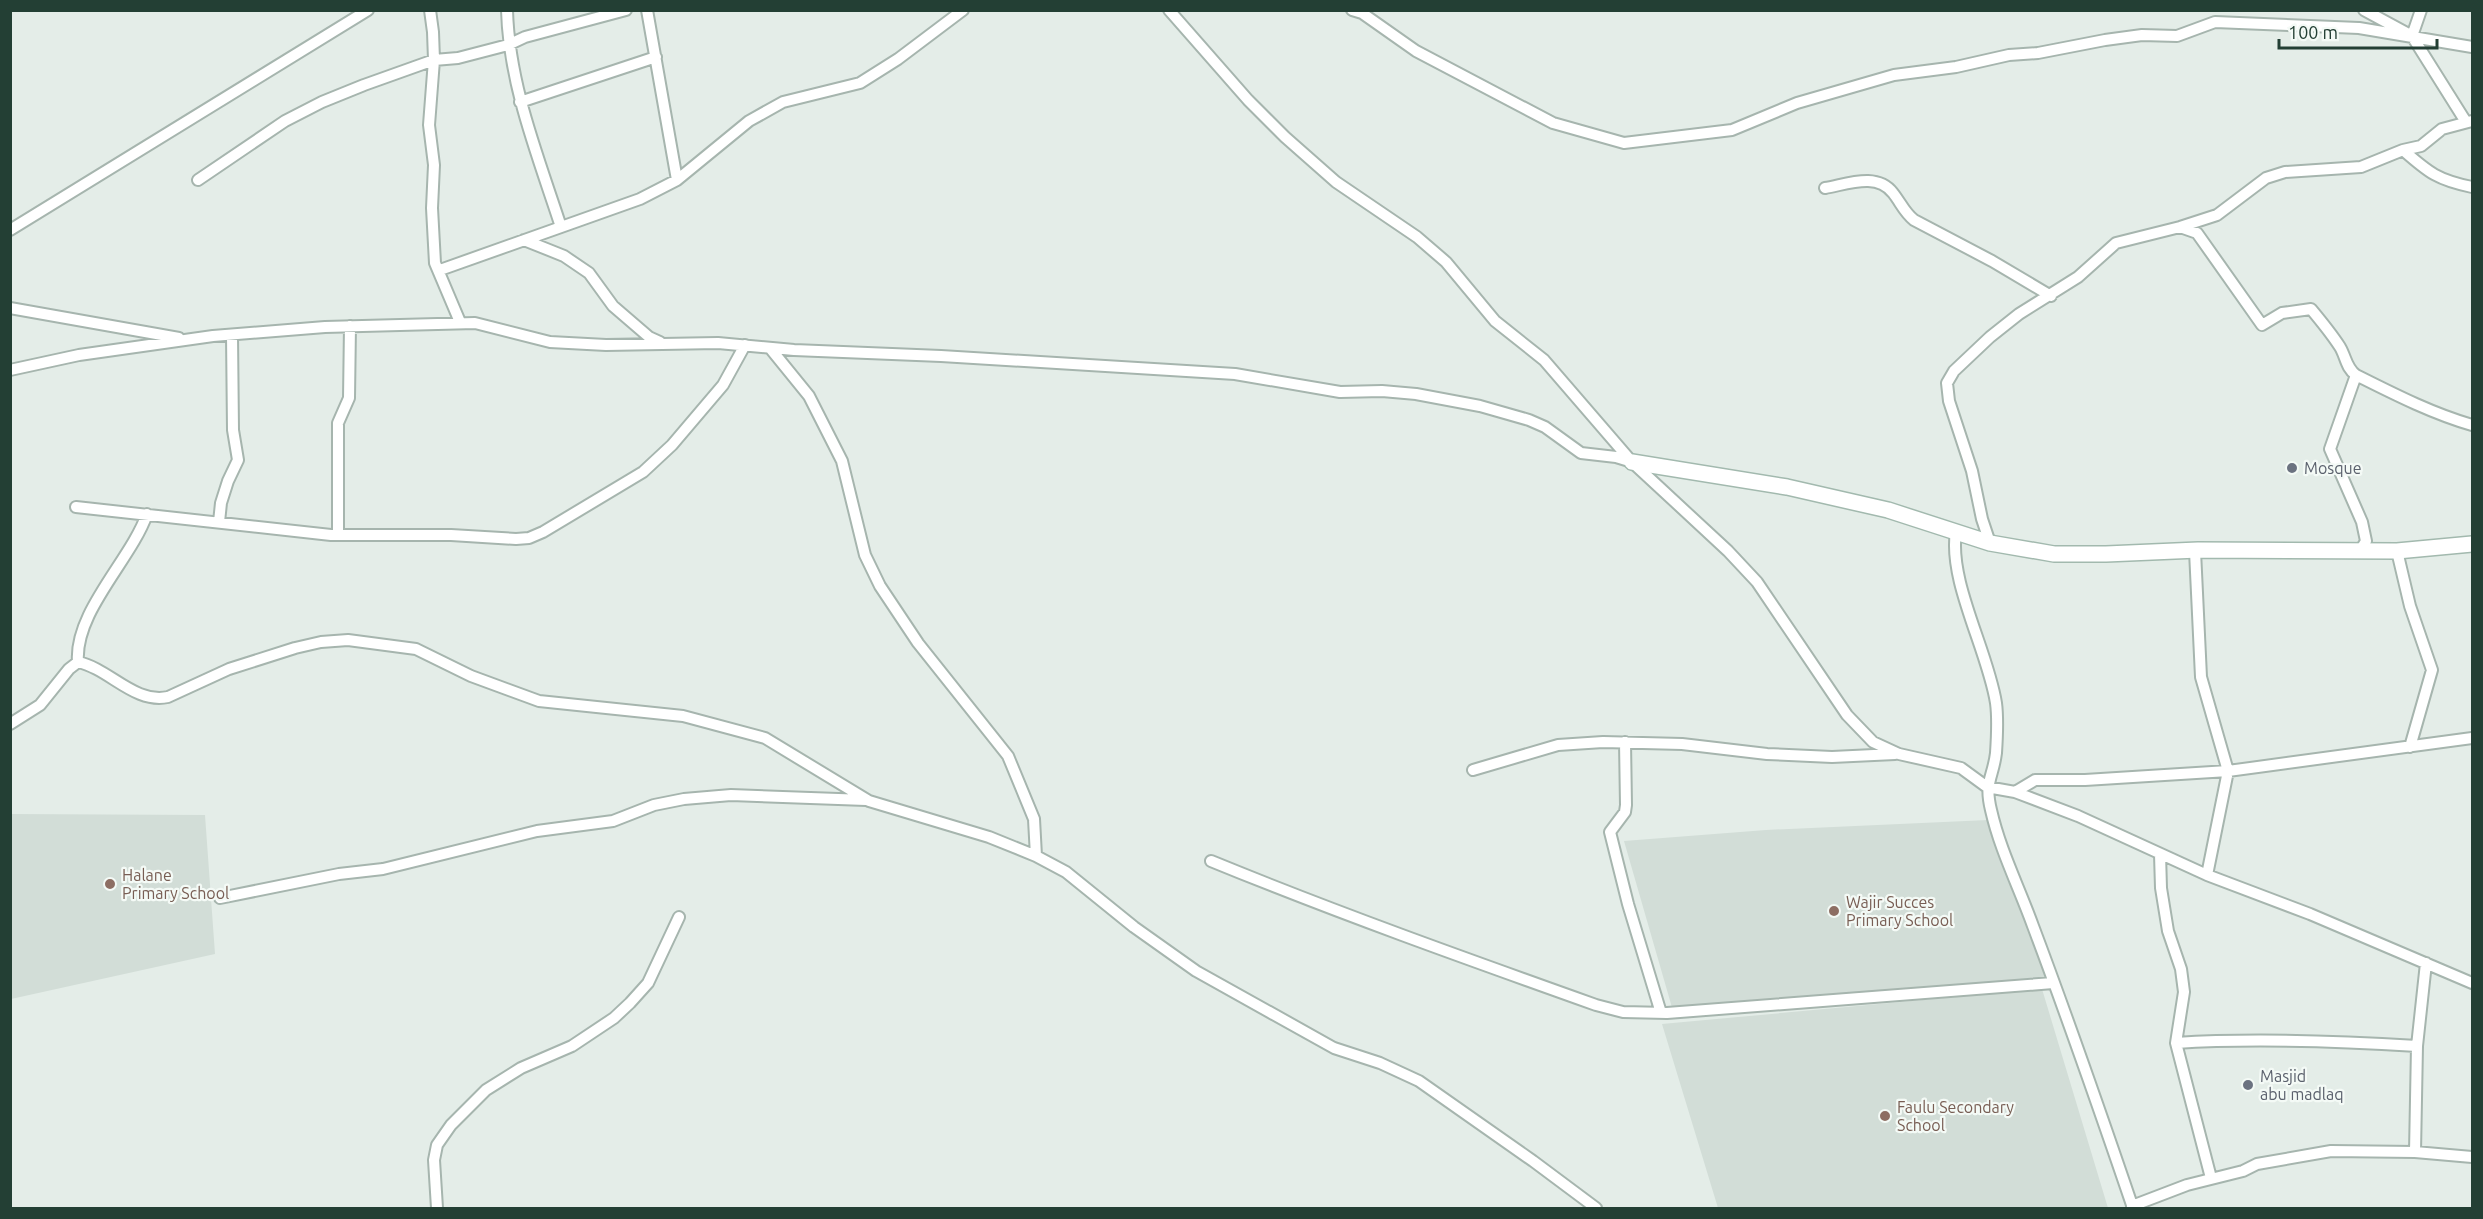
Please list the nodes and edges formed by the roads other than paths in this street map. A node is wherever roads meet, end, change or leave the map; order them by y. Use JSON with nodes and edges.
{"nodes":[{"id":1,"x":368,"y":10,"type":"edge"},
{"id":2,"x":430,"y":10,"type":"edge"},
{"id":3,"x":507,"y":10,"type":"edge"},
{"id":4,"x":626,"y":10,"type":"edge"},
{"id":5,"x":647,"y":10,"type":"edge"},
{"id":6,"x":963,"y":10,"type":"edge"},
{"id":7,"x":1169,"y":10,"type":"edge"},
{"id":8,"x":1352,"y":10,"type":"edge"},
{"id":9,"x":2364,"y":10,"type":"edge"},
{"id":10,"x":2421,"y":10,"type":"edge"},
{"id":11,"x":2412,"y":36,"type":"junction"},
{"id":12,"x":508,"y":45,"type":"junction"},
{"id":13,"x":2472,"y":47,"type":"edge"},
{"id":14,"x":656,"y":57,"type":"junction"},
{"id":15,"x":434,"y":60,"type":"junction"},
{"id":16,"x":520,"y":102,"type":"junction"},
{"id":17,"x":2469,"y":122,"type":"edge"},
{"id":18,"x":2403,"y":150,"type":"junction"},
{"id":19,"x":198,"y":180,"type":"dead end"},
{"id":20,"x":677,"y":180,"type":"junction"},
{"id":21,"x":2472,"y":187,"type":"edge"},
{"id":22,"x":1826,"y":188,"type":"dead end"},
{"id":23,"x":561,"y":227,"type":"junction"},
{"id":24,"x":2180,"y":227,"type":"junction"},
{"id":25,"x":10,"y":230,"type":"edge"},
{"id":26,"x":524,"y":240,"type":"junction"},
{"id":27,"x":440,"y":270,"type":"junction"},
{"id":28,"x":2051,"y":296,"type":"junction"},
{"id":29,"x":10,"y":308,"type":"edge"},
{"id":30,"x":460,"y":322,"type":"junction"},
{"id":31,"x":350,"y":326,"type":"junction"},
{"id":32,"x":232,"y":335,"type":"junction"},
{"id":33,"x":189,"y":339,"type":"junction"},
{"id":34,"x":676,"y":344,"type":"junction"},
{"id":35,"x":745,"y":345,"type":"junction"},
{"id":36,"x":770,"y":348,"type":"junction"},
{"id":37,"x":10,"y":370,"type":"edge"},
{"id":38,"x":2356,"y":375,"type":"junction"},
{"id":39,"x":2472,"y":425,"type":"edge"},
{"id":40,"x":1632,"y":462,"type":"junction"},
{"id":41,"x":76,"y":507,"type":"dead end"},
{"id":42,"x":147,"y":514,"type":"junction"},
{"id":43,"x":219,"y":522,"type":"junction"},
{"id":44,"x":1956,"y":532,"type":"junction"},
{"id":45,"x":338,"y":535,"type":"junction"},
{"id":46,"x":1990,"y":543,"type":"junction"},
{"id":47,"x":2472,"y":546,"type":"edge"},
{"id":48,"x":2195,"y":550,"type":"junction"},
{"id":49,"x":2360,"y":551,"type":"junction"},
{"id":50,"x":2397,"y":551,"type":"junction"},
{"id":51,"x":78,"y":662,"type":"junction"},
{"id":52,"x":10,"y":724,"type":"edge"},
{"id":53,"x":2472,"y":738,"type":"edge"},
{"id":54,"x":1625,"y":742,"type":"junction"},
{"id":55,"x":2410,"y":747,"type":"junction"},
{"id":56,"x":1899,"y":754,"type":"junction"},
{"id":57,"x":1473,"y":770,"type":"dead end"},
{"id":58,"x":2228,"y":771,"type":"junction"},
{"id":59,"x":1987,"y":787,"type":"junction"},
{"id":60,"x":2015,"y":792,"type":"junction"},
{"id":61,"x":869,"y":801,"type":"junction"},
{"id":62,"x":2160,"y":854,"type":"junction"},
{"id":63,"x":1036,"y":856,"type":"junction"},
{"id":64,"x":1211,"y":861,"type":"dead end"},
{"id":65,"x":2207,"y":874,"type":"junction"},
{"id":66,"x":220,"y":898,"type":"dead end"},
{"id":67,"x":679,"y":917,"type":"dead end"},
{"id":68,"x":2426,"y":963,"type":"junction"},
{"id":69,"x":2053,"y":983,"type":"junction"},
{"id":70,"x":2472,"y":983,"type":"edge"},
{"id":71,"x":1661,"y":1013,"type":"junction"},
{"id":72,"x":2176,"y":1043,"type":"junction"},
{"id":73,"x":2416,"y":1046,"type":"junction"},
{"id":74,"x":2415,"y":1152,"type":"junction"},
{"id":75,"x":2472,"y":1157,"type":"edge"},
{"id":76,"x":2211,"y":1178,"type":"junction"},
{"id":77,"x":2132,"y":1207,"type":"edge"},
{"id":78,"x":436,"y":1209,"type":"edge"},
{"id":79,"x":1596,"y":1209,"type":"edge"}],
"edges":[{"from":1,"to":25,"type":"street"},
{"from":2,"to":15,"type":"street"},
{"from":3,"to":12,"type":"street"},
{"from":4,"to":12,"type":"street"},
{"from":5,"to":14,"type":"street"},
{"from":6,"to":20,"type":"street"},
{"from":7,"to":40,"type":"street"},
{"from":8,"to":11,"type":"street"},
{"from":9,"to":11,"type":"street"},
{"from":10,"to":11,"type":"street"},
{"from":11,"to":13,"type":"street"},
{"from":11,"to":17,"type":"street"},
{"from":12,"to":15,"type":"street"},
{"from":12,"to":16,"type":"street"},
{"from":14,"to":16,"type":"street"},
{"from":14,"to":20,"type":"street"},
{"from":15,"to":19,"type":"street"},
{"from":15,"to":27,"type":"street"},
{"from":16,"to":23,"type":"street"},
{"from":17,"to":18,"type":"street"},
{"from":18,"to":21,"type":"street"},
{"from":18,"to":24,"type":"street"},
{"from":20,"to":23,"type":"street"},
{"from":22,"to":28,"type":"street"},
{"from":23,"to":26,"type":"street"},
{"from":24,"to":28,"type":"street"},
{"from":24,"to":38,"type":"street"},
{"from":26,"to":27,"type":"street"},
{"from":26,"to":34,"type":"street"},
{"from":27,"to":30,"type":"street"},
{"from":28,"to":46,"type":"street"},
{"from":29,"to":33,"type":"street"},
{"from":30,"to":31,"type":"street"},
{"from":30,"to":34,"type":"street"},
{"from":31,"to":32,"type":"street"},
{"from":31,"to":45,"type":"street"},
{"from":32,"to":33,"type":"street"},
{"from":32,"to":43,"type":"street"},
{"from":33,"to":37,"type":"street"},
{"from":34,"to":35,"type":"street"},
{"from":35,"to":36,"type":"street"},
{"from":35,"to":45,"type":"street"},
{"from":36,"to":40,"type":"street"},
{"from":36,"to":63,"type":"street"},
{"from":38,"to":39,"type":"street"},
{"from":38,"to":49,"type":"street"},
{"from":40,"to":44,"type":"street"},
{"from":40,"to":56,"type":"street"},
{"from":41,"to":42,"type":"street"},
{"from":42,"to":43,"type":"street"},
{"from":42,"to":51,"type":"street"},
{"from":43,"to":45,"type":"street"},
{"from":44,"to":46,"type":"street"},
{"from":44,"to":59,"type":"street"},
{"from":46,"to":48,"type":"street"},
{"from":47,"to":50,"type":"street"},
{"from":48,"to":49,"type":"street"},
{"from":48,"to":58,"type":"street"},
{"from":49,"to":50,"type":"street"},
{"from":50,"to":55,"type":"street"},
{"from":51,"to":52,"type":"street"},
{"from":51,"to":61,"type":"street"},
{"from":53,"to":55,"type":"street"},
{"from":54,"to":56,"type":"street"},
{"from":54,"to":57,"type":"street"},
{"from":54,"to":71,"type":"street"},
{"from":55,"to":58,"type":"street"},
{"from":56,"to":59,"type":"street"},
{"from":58,"to":60,"type":"street"},
{"from":58,"to":65,"type":"street"},
{"from":59,"to":60,"type":"street"},
{"from":59,"to":69,"type":"street"},
{"from":60,"to":62,"type":"street"},
{"from":61,"to":63,"type":"street"},
{"from":61,"to":66,"type":"street"},
{"from":62,"to":65,"type":"street"},
{"from":62,"to":72,"type":"street"},
{"from":63,"to":79,"type":"street"},
{"from":64,"to":71,"type":"street"},
{"from":65,"to":68,"type":"street"},
{"from":67,"to":78,"type":"street"},
{"from":68,"to":70,"type":"street"},
{"from":68,"to":73,"type":"street"},
{"from":69,"to":71,"type":"street"},
{"from":69,"to":77,"type":"street"},
{"from":72,"to":73,"type":"street"},
{"from":72,"to":76,"type":"street"},
{"from":73,"to":74,"type":"street"},
{"from":74,"to":75,"type":"street"},
{"from":74,"to":76,"type":"street"},
{"from":76,"to":77,"type":"street"}]}
